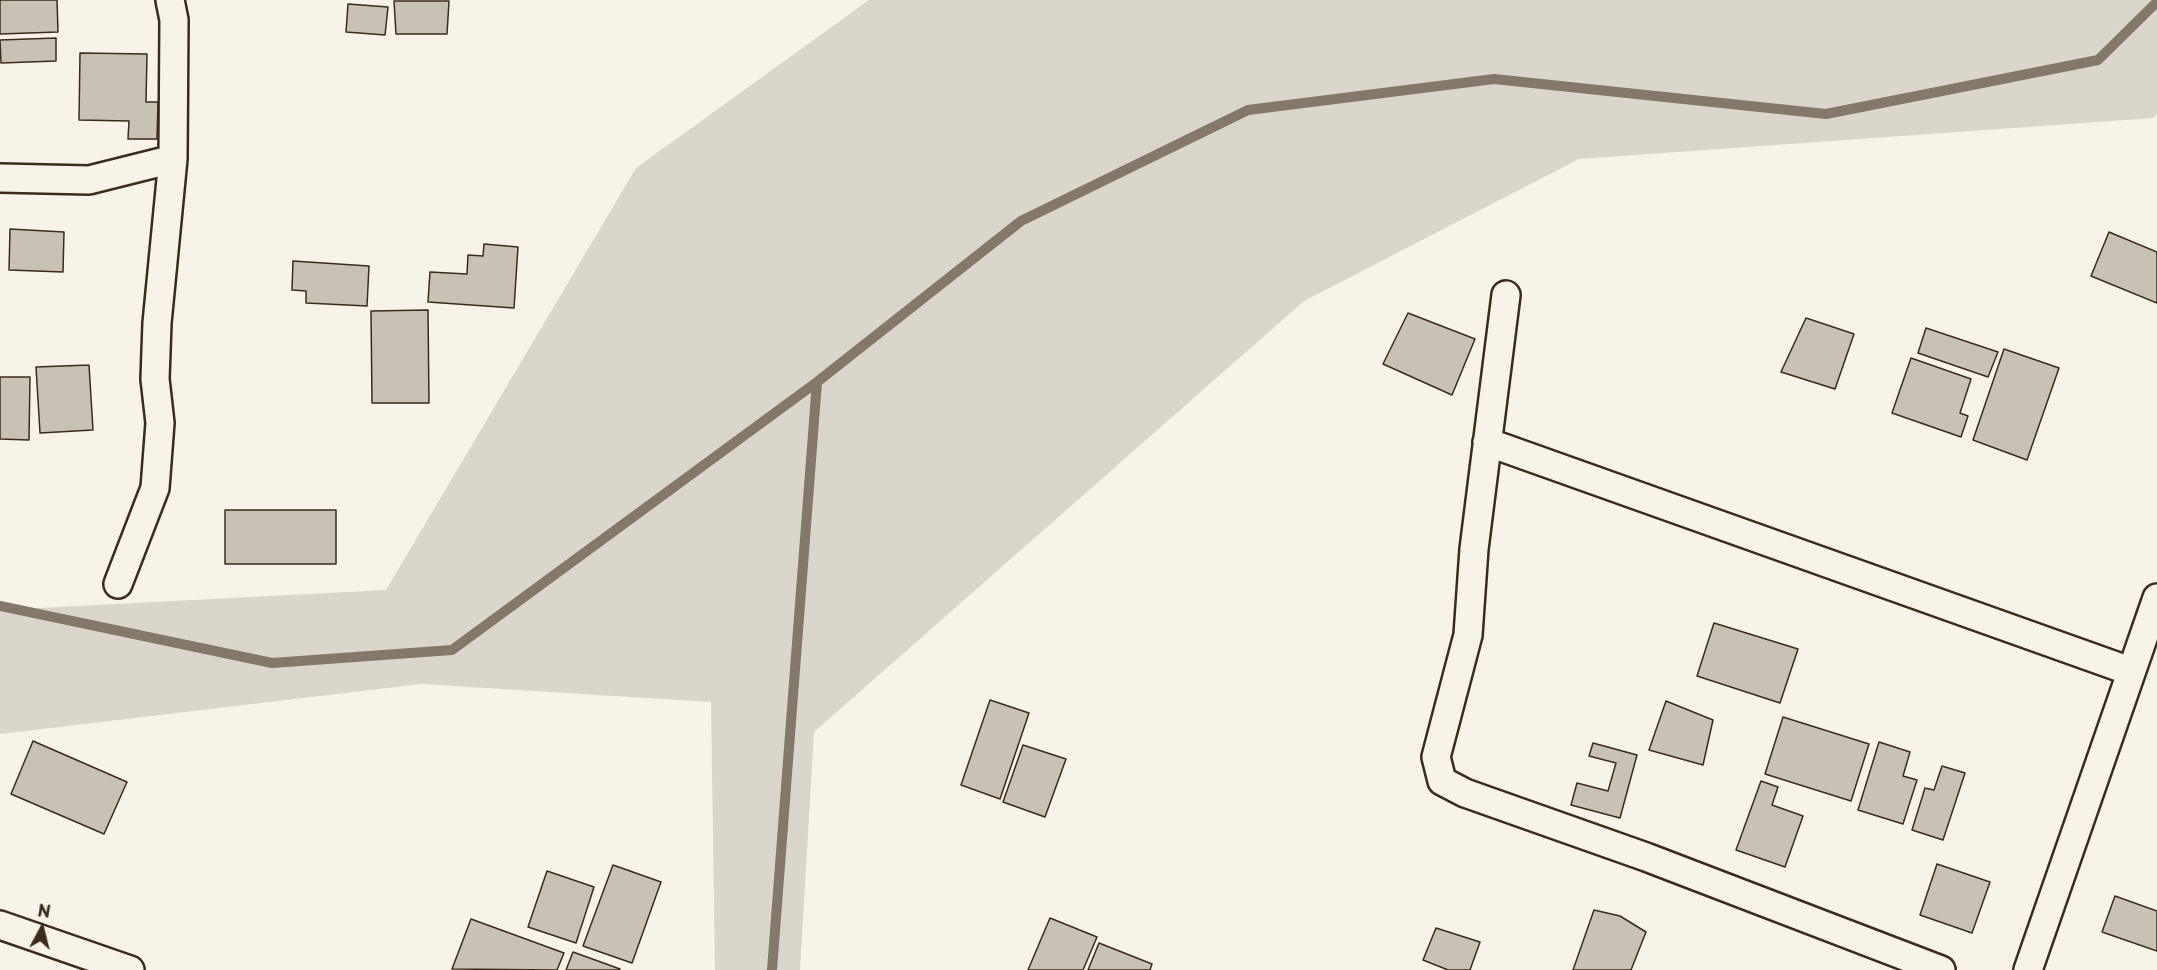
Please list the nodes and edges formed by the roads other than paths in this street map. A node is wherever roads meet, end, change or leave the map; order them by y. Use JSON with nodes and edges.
{"nodes":[{"id":1,"x":170,"y":0,"type":"edge"},
{"id":2,"x":174,"y":159,"type":"junction"},
{"id":3,"x":0,"y":177,"type":"edge"},
{"id":4,"x":1506,"y":295,"type":"dead end"},
{"id":5,"x":1487,"y":442,"type":"junction"},
{"id":6,"x":118,"y":584,"type":"dead end"},
{"id":7,"x":2157,"y":598,"type":"edge"},
{"id":8,"x":2130,"y":671,"type":"junction"},
{"id":9,"x":0,"y":925,"type":"edge"},
{"id":10,"x":130,"y":970,"type":"edge"},
{"id":11,"x":1941,"y":970,"type":"edge"},
{"id":12,"x":2028,"y":970,"type":"edge"}],
"edges":[{"from":1,"to":2,"type":"street"},
{"from":2,"to":3,"type":"street"},
{"from":2,"to":6,"type":"street"},
{"from":4,"to":5,"type":"street"},
{"from":5,"to":8,"type":"street"},
{"from":5,"to":11,"type":"street"},
{"from":7,"to":8,"type":"street"},
{"from":8,"to":12,"type":"street"},
{"from":9,"to":10,"type":"street"}]}
